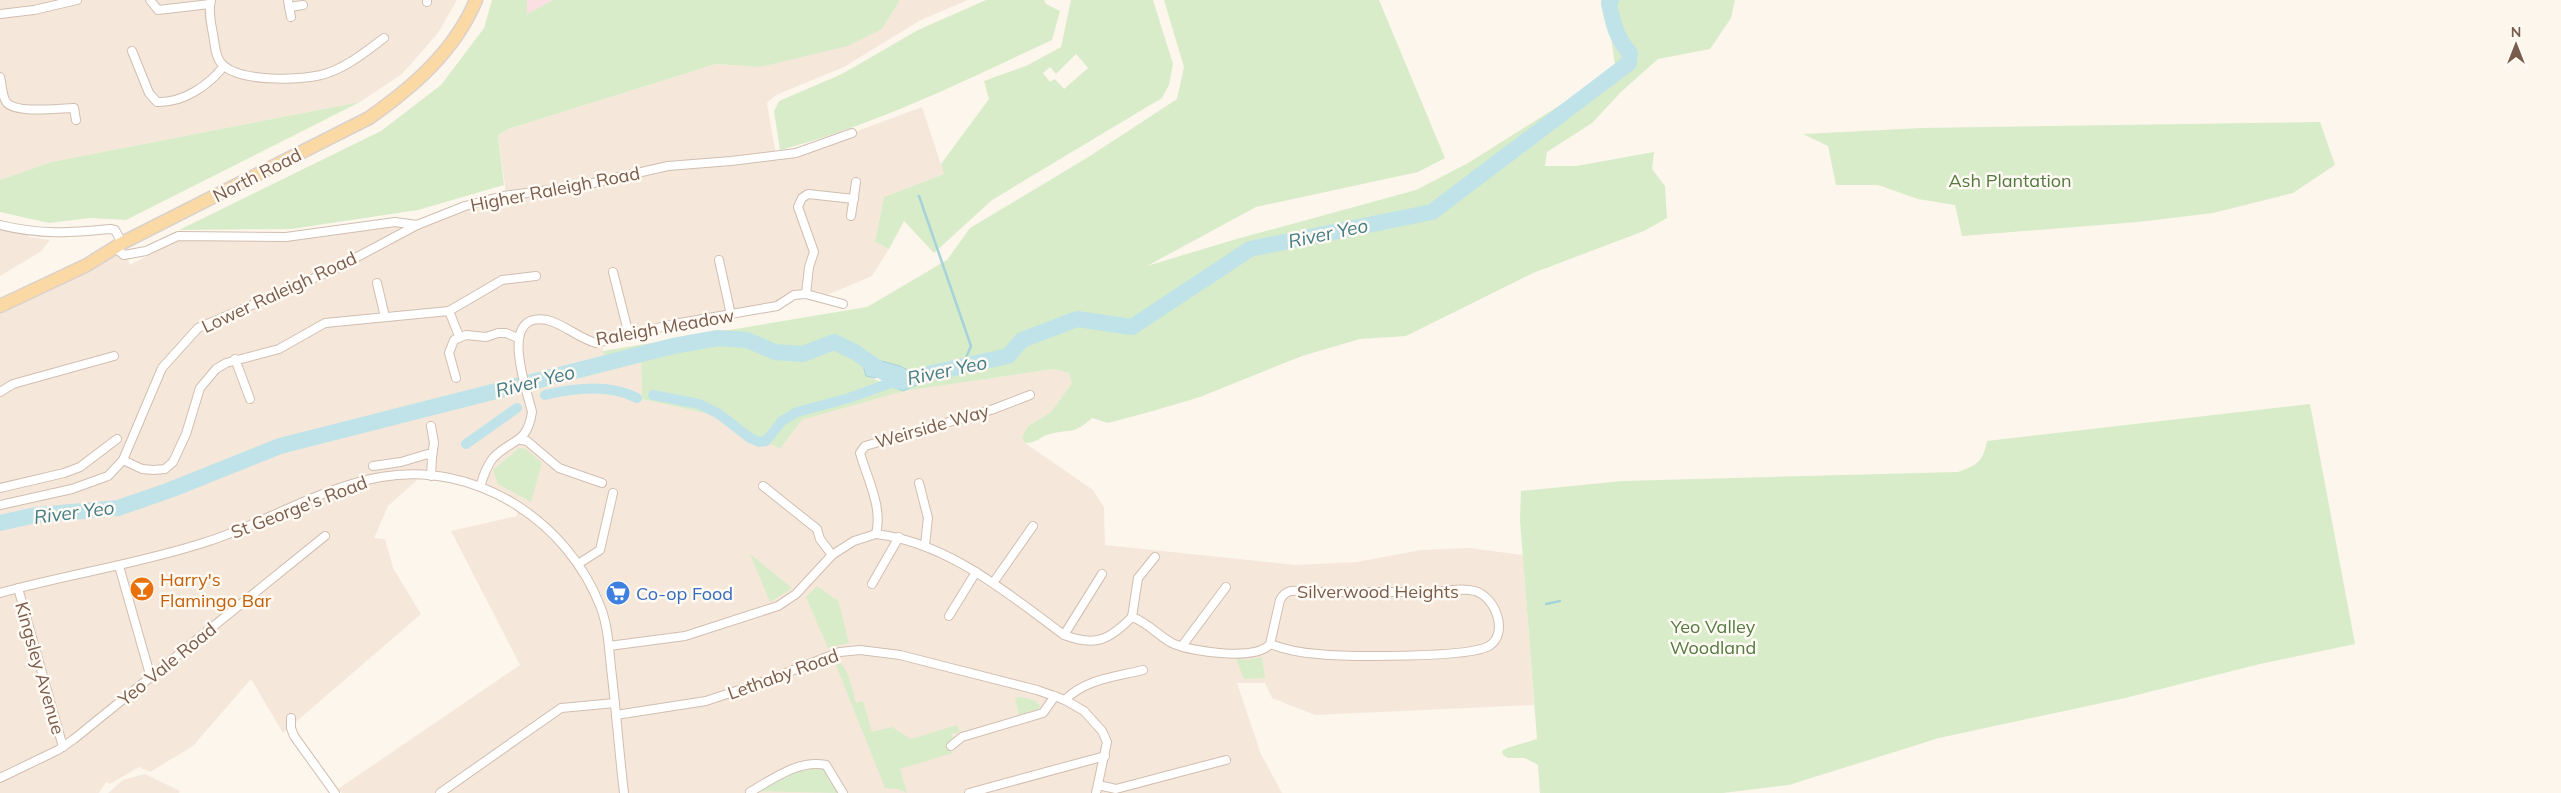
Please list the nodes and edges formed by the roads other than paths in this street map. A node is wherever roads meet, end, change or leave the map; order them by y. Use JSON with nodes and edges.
{"nodes":[{"id":1,"x":77,"y":0,"type":"edge"},
{"id":2,"x":150,"y":0,"type":"edge"},
{"id":3,"x":476,"y":0,"type":"edge"},
{"id":4,"x":210,"y":2,"type":"edge"},
{"id":5,"x":289,"y":3,"type":"edge"},
{"id":6,"x":303,"y":5,"type":"dead end"},
{"id":7,"x":0,"y":14,"type":"edge"},
{"id":8,"x":291,"y":17,"type":"dead end"},
{"id":9,"x":384,"y":38,"type":"dead end"},
{"id":10,"x":132,"y":51,"type":"dead end"},
{"id":11,"x":224,"y":66,"type":"junction"},
{"id":12,"x":0,"y":76,"type":"edge"},
{"id":13,"x":76,"y":120,"type":"dead end"},
{"id":14,"x":852,"y":133,"type":"dead end"},
{"id":15,"x":856,"y":182,"type":"dead end"},
{"id":16,"x":854,"y":199,"type":"junction"},
{"id":17,"x":851,"y":216,"type":"dead end"},
{"id":18,"x":0,"y":225,"type":"edge"},
{"id":19,"x":417,"y":225,"type":"junction"},
{"id":20,"x":118,"y":246,"type":"junction"},
{"id":21,"x":719,"y":260,"type":"dead end"},
{"id":22,"x":613,"y":272,"type":"dead end"},
{"id":23,"x":536,"y":276,"type":"dead end"},
{"id":24,"x":733,"y":276,"type":"dead end"},
{"id":25,"x":724,"y":278,"type":"junction"},
{"id":26,"x":376,"y":283,"type":"dead end"},
{"id":27,"x":626,"y":285,"type":"dead end"},
{"id":28,"x":617,"y":287,"type":"junction"},
{"id":29,"x":806,"y":294,"type":"junction"},
{"id":30,"x":843,"y":304,"type":"dead end"},
{"id":31,"x":0,"y":306,"type":"edge"},
{"id":32,"x":449,"y":311,"type":"junction"},
{"id":33,"x":732,"y":314,"type":"junction"},
{"id":34,"x":385,"y":317,"type":"junction"},
{"id":35,"x":629,"y":335,"type":"junction"},
{"id":36,"x":459,"y":336,"type":"junction"},
{"id":37,"x":518,"y":338,"type":"junction"},
{"id":38,"x":114,"y":356,"type":"dead end"},
{"id":39,"x":235,"y":359,"type":"junction"},
{"id":40,"x":456,"y":378,"type":"dead end"},
{"id":41,"x":0,"y":392,"type":"edge"},
{"id":42,"x":1030,"y":395,"type":"dead end"},
{"id":43,"x":250,"y":400,"type":"dead end"},
{"id":44,"x":432,"y":426,"type":"dead end"},
{"id":45,"x":118,"y":439,"type":"dead end"},
{"id":46,"x":521,"y":440,"type":"junction"},
{"id":47,"x":432,"y":457,"type":"junction"},
{"id":48,"x":123,"y":460,"type":"junction"},
{"id":49,"x":374,"y":466,"type":"dead end"},
{"id":50,"x":431,"y":476,"type":"junction"},
{"id":51,"x":602,"y":483,"type":"dead end"},
{"id":52,"x":919,"y":483,"type":"dead end"},
{"id":53,"x":763,"y":486,"type":"dead end"},
{"id":54,"x":480,"y":487,"type":"junction"},
{"id":55,"x":0,"y":488,"type":"edge"},
{"id":56,"x":613,"y":493,"type":"dead end"},
{"id":57,"x":0,"y":505,"type":"edge"},
{"id":58,"x":1033,"y":526,"type":"dead end"},
{"id":59,"x":876,"y":534,"type":"junction"},
{"id":60,"x":325,"y":536,"type":"dead end"},
{"id":61,"x":899,"y":537,"type":"junction"},
{"id":62,"x":924,"y":546,"type":"junction"},
{"id":63,"x":832,"y":555,"type":"junction"},
{"id":64,"x":1155,"y":557,"type":"dead end"},
{"id":65,"x":578,"y":564,"type":"junction"},
{"id":66,"x":119,"y":566,"type":"junction"},
{"id":67,"x":976,"y":572,"type":"junction"},
{"id":68,"x":1102,"y":574,"type":"dead end"},
{"id":69,"x":993,"y":583,"type":"junction"},
{"id":70,"x":872,"y":584,"type":"dead end"},
{"id":71,"x":1226,"y":586,"type":"dead end"},
{"id":72,"x":18,"y":588,"type":"junction"},
{"id":73,"x":0,"y":593,"type":"edge"},
{"id":74,"x":949,"y":616,"type":"dead end"},
{"id":75,"x":1132,"y":617,"type":"junction"},
{"id":76,"x":1064,"y":635,"type":"junction"},
{"id":77,"x":1270,"y":644,"type":"junction"},
{"id":78,"x":609,"y":646,"type":"junction"},
{"id":79,"x":1182,"y":646,"type":"junction"},
{"id":80,"x":1143,"y":670,"type":"dead end"},
{"id":81,"x":151,"y":678,"type":"junction"},
{"id":82,"x":1055,"y":696,"type":"junction"},
{"id":83,"x":1065,"y":700,"type":"junction"},
{"id":84,"x":615,"y":703,"type":"junction"},
{"id":85,"x":616,"y":715,"type":"junction"},
{"id":86,"x":291,"y":718,"type":"dead end"},
{"id":87,"x":951,"y":746,"type":"dead end"},
{"id":88,"x":63,"y":747,"type":"junction"},
{"id":89,"x":1105,"y":756,"type":"junction"},
{"id":90,"x":1226,"y":760,"type":"dead end"},
{"id":91,"x":0,"y":778,"type":"edge"},
{"id":92,"x":1097,"y":789,"type":"edge"},
{"id":93,"x":750,"y":792,"type":"edge"},
{"id":94,"x":335,"y":793,"type":"edge"},
{"id":95,"x":440,"y":793,"type":"edge"},
{"id":96,"x":624,"y":793,"type":"edge"},
{"id":97,"x":843,"y":793,"type":"edge"},
{"id":98,"x":968,"y":793,"type":"edge"}],
"edges":[{"from":1,"to":7,"type":"street"},
{"from":2,"to":4,"type":"street"},
{"from":3,"to":20,"type":"main road","name":"North Road"},
{"from":4,"to":11,"type":"street"},
{"from":5,"to":6,"type":"street"},
{"from":5,"to":8,"type":"street"},
{"from":9,"to":11,"type":"street"},
{"from":10,"to":11,"type":"street"},
{"from":12,"to":13,"type":"street"},
{"from":14,"to":19,"type":"street","name":"Higher Raleigh Road"},
{"from":15,"to":16,"type":"street"},
{"from":16,"to":17,"type":"street"},
{"from":16,"to":29,"type":"street"},
{"from":18,"to":20,"type":"street","name":"Higher Raleigh Road"},
{"from":19,"to":20,"type":"street","name":"Higher Raleigh Road"},
{"from":19,"to":48,"type":"street","name":"Lower Raleigh Road"},
{"from":20,"to":31,"type":"main road","name":"North Road"},
{"from":21,"to":25,"type":"street"},
{"from":22,"to":28,"type":"street"},
{"from":23,"to":32,"type":"street"},
{"from":24,"to":25,"type":"street"},
{"from":25,"to":33,"type":"street"},
{"from":26,"to":34,"type":"street"},
{"from":27,"to":28,"type":"street"},
{"from":28,"to":35,"type":"street"},
{"from":29,"to":30,"type":"street"},
{"from":29,"to":33,"type":"street","name":"Raleigh Meadow"},
{"from":32,"to":34,"type":"street"},
{"from":32,"to":36,"type":"street"},
{"from":33,"to":35,"type":"street","name":"Raleigh Meadow"},
{"from":34,"to":39,"type":"street"},
{"from":35,"to":37,"type":"street","name":"Raleigh Meadow"},
{"from":36,"to":37,"type":"street"},
{"from":36,"to":40,"type":"street"},
{"from":37,"to":46,"type":"street"},
{"from":38,"to":41,"type":"street"},
{"from":39,"to":43,"type":"street"},
{"from":39,"to":48,"type":"street"},
{"from":42,"to":59,"type":"street","name":"Weirside Way"},
{"from":44,"to":47,"type":"street"},
{"from":45,"to":55,"type":"street"},
{"from":46,"to":51,"type":"street"},
{"from":46,"to":54,"type":"street"},
{"from":47,"to":49,"type":"street"},
{"from":47,"to":50,"type":"street"},
{"from":48,"to":57,"type":"street"},
{"from":50,"to":54,"type":"street","name":"St George's Road"},
{"from":50,"to":66,"type":"street","name":"St George's Road"},
{"from":52,"to":62,"type":"street"},
{"from":53,"to":63,"type":"street"},
{"from":54,"to":65,"type":"street","name":"St George's Road"},
{"from":56,"to":65,"type":"street"},
{"from":58,"to":69,"type":"street"},
{"from":59,"to":61,"type":"street"},
{"from":59,"to":63,"type":"street"},
{"from":60,"to":81,"type":"street","name":"Yeo Vale Road"},
{"from":61,"to":62,"type":"street"},
{"from":61,"to":70,"type":"street"},
{"from":62,"to":67,"type":"street"},
{"from":63,"to":78,"type":"street"},
{"from":64,"to":75,"type":"street"},
{"from":65,"to":78,"type":"street","name":"St George's Road"},
{"from":66,"to":72,"type":"street","name":"St George's Road"},
{"from":66,"to":81,"type":"street"},
{"from":67,"to":69,"type":"street"},
{"from":67,"to":74,"type":"street"},
{"from":68,"to":76,"type":"street"},
{"from":69,"to":76,"type":"street"},
{"from":71,"to":79,"type":"street"},
{"from":72,"to":73,"type":"street","name":"St George's Road"},
{"from":72,"to":88,"type":"street","name":"Kingsley Avenue"},
{"from":75,"to":76,"type":"street"},
{"from":75,"to":79,"type":"street"},
{"from":77,"to":77,"type":"street","name":"Silverwood Heights"},
{"from":77,"to":79,"type":"street"},
{"from":78,"to":84,"type":"street","name":"St George's Road"},
{"from":80,"to":83,"type":"street"},
{"from":81,"to":88,"type":"street","name":"Yeo Vale Road"},
{"from":82,"to":83,"type":"street","name":"Lethaby Road"},
{"from":82,"to":85,"type":"street","name":"Lethaby Road"},
{"from":82,"to":87,"type":"street"},
{"from":83,"to":89,"type":"street","name":"Lethaby Road"},
{"from":84,"to":85,"type":"street","name":"St George's Road"},
{"from":84,"to":95,"type":"street"},
{"from":85,"to":96,"type":"street","name":"St George's Road"},
{"from":86,"to":94,"type":"street"},
{"from":88,"to":91,"type":"street","name":"Yeo Vale Road"},
{"from":89,"to":92,"type":"street"},
{"from":89,"to":98,"type":"street"},
{"from":90,"to":92,"type":"street"},
{"from":93,"to":97,"type":"street"}]}
